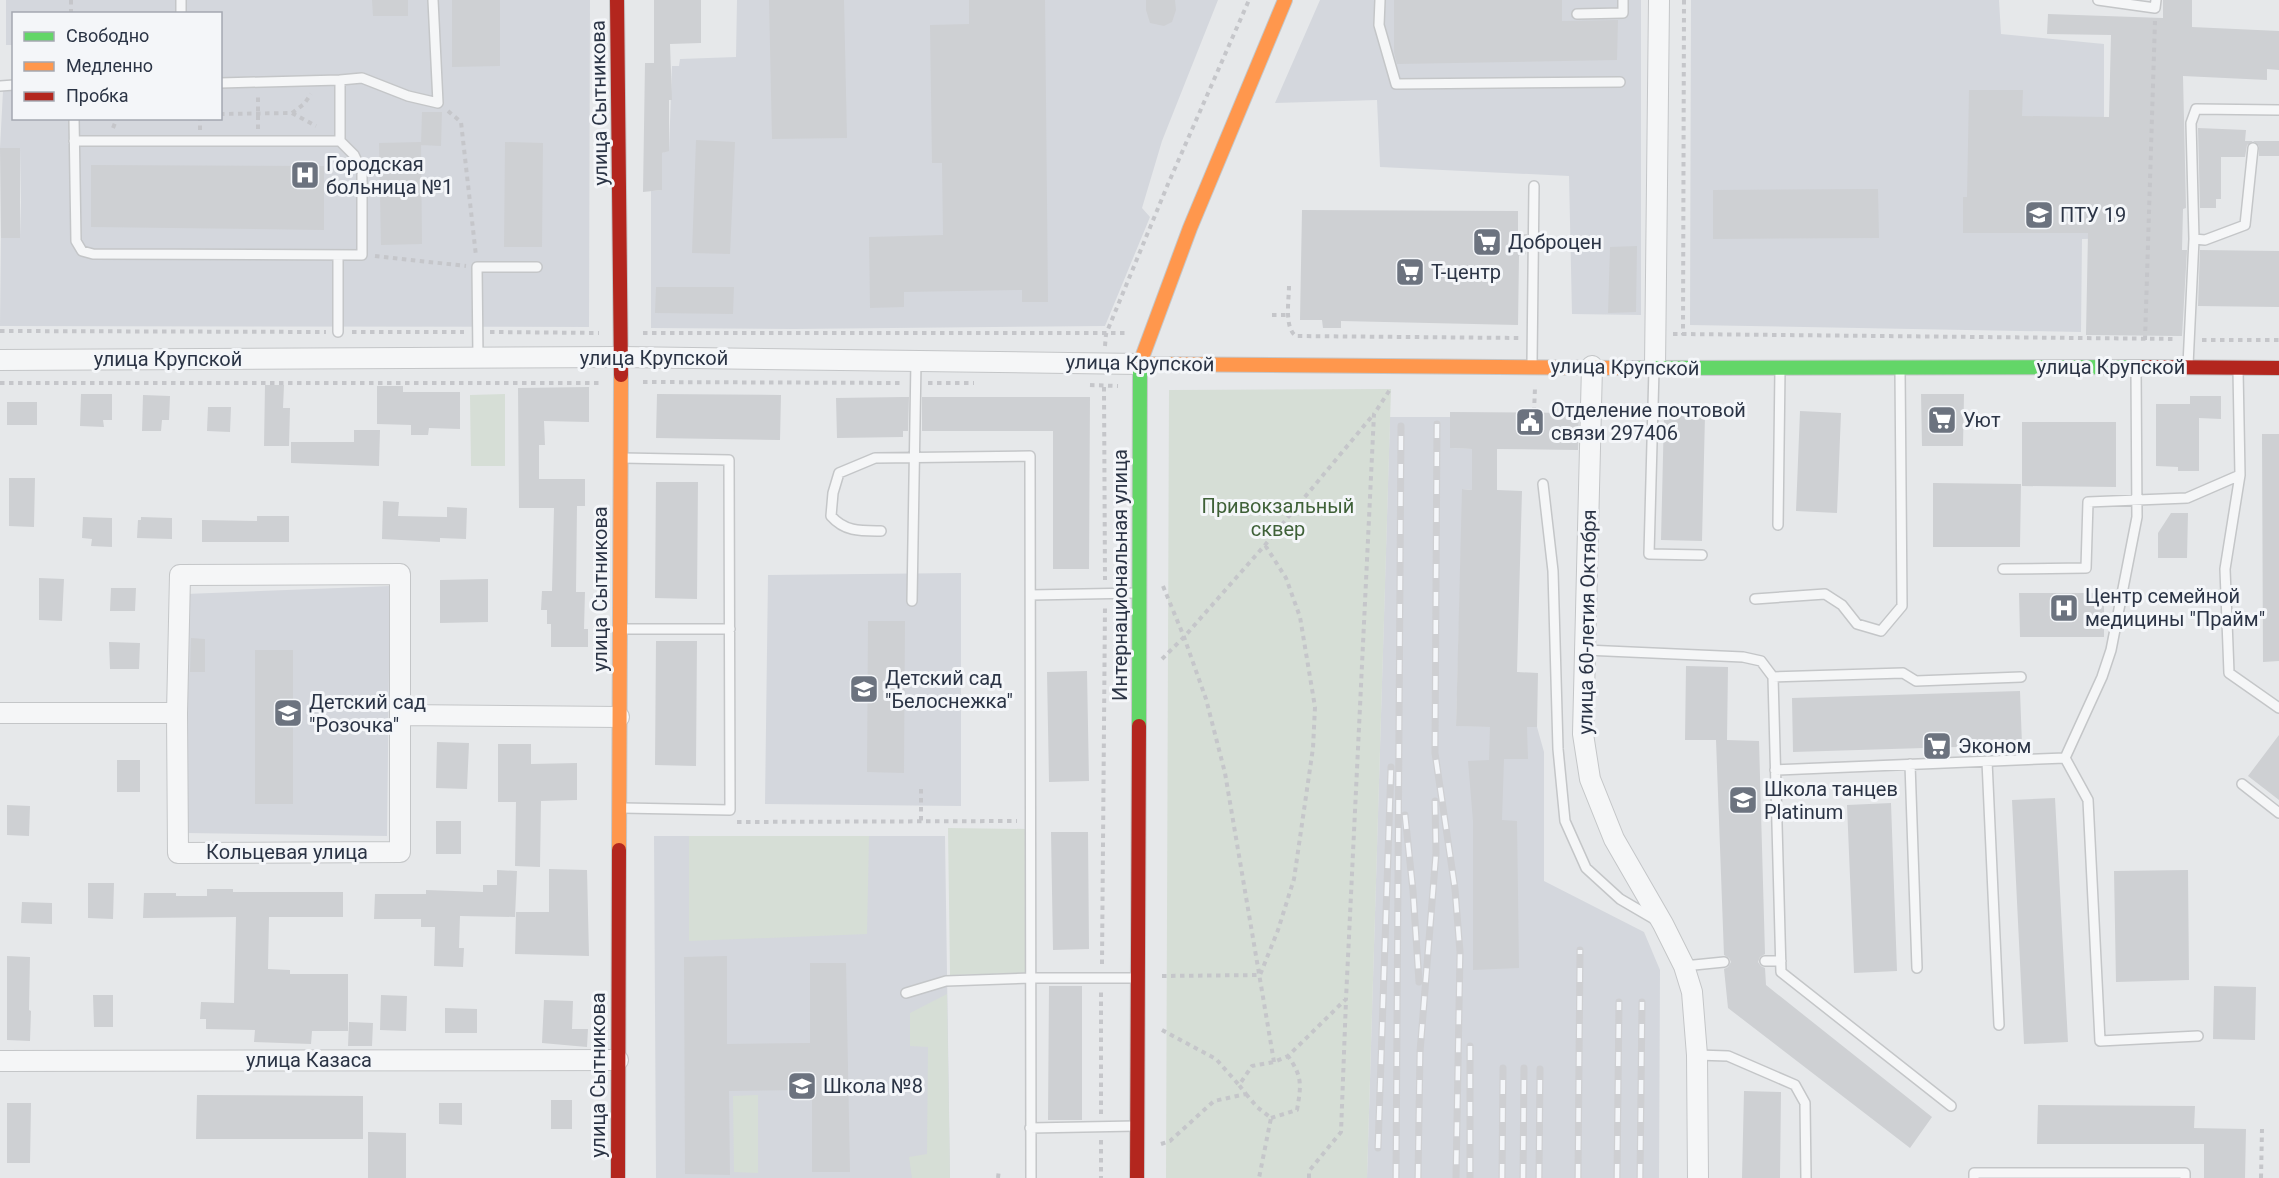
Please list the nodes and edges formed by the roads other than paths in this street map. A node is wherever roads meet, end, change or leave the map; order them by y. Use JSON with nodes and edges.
{"nodes":[{"id":1,"x":433,"y":0,"type":"edge"},
{"id":2,"x":617,"y":0,"type":"edge"},
{"id":3,"x":1285,"y":0,"type":"edge"},
{"id":4,"x":1380,"y":0,"type":"edge"},
{"id":5,"x":1623,"y":0,"type":"edge"},
{"id":6,"x":1659,"y":0,"type":"edge"},
{"id":7,"x":2098,"y":0,"type":"edge"},
{"id":8,"x":2156,"y":4,"type":"edge"},
{"id":9,"x":1577,"y":14,"type":"dead end"},
{"id":10,"x":340,"y":80,"type":"junction"},
{"id":11,"x":1620,"y":82,"type":"dead end"},
{"id":12,"x":222,"y":83,"type":"edge"},
{"id":13,"x":2279,"y":110,"type":"edge"},
{"id":14,"x":74,"y":120,"type":"edge"},
{"id":15,"x":74,"y":141,"type":"junction"},
{"id":16,"x":340,"y":141,"type":"junction"},
{"id":17,"x":2253,"y":148,"type":"dead end"},
{"id":18,"x":1534,"y":186,"type":"dead end"},
{"id":19,"x":2194,"y":238,"type":"junction"},
{"id":20,"x":338,"y":255,"type":"junction"},
{"id":21,"x":537,"y":267,"type":"dead end"},
{"id":22,"x":338,"y":332,"type":"road end"},
{"id":23,"x":621,"y":357,"type":"junction"},
{"id":24,"x":477,"y":358,"type":"junction"},
{"id":25,"x":0,"y":360,"type":"edge"},
{"id":26,"x":916,"y":361,"type":"junction"},
{"id":27,"x":1140,"y":364,"type":"junction"},
{"id":28,"x":1532,"y":366,"type":"junction"},
{"id":29,"x":1592,"y":366,"type":"junction"},
{"id":30,"x":1900,"y":366,"type":"junction"},
{"id":31,"x":2140,"y":366,"type":"junction"},
{"id":32,"x":2188,"y":367,"type":"junction"},
{"id":33,"x":1654,"y":368,"type":"junction"},
{"id":34,"x":1780,"y":368,"type":"junction"},
{"id":35,"x":2238,"y":368,"type":"junction"},
{"id":36,"x":2279,"y":368,"type":"edge"},
{"id":37,"x":916,"y":457,"type":"junction"},
{"id":38,"x":620,"y":458,"type":"junction"},
{"id":39,"x":2240,"y":475,"type":"junction"},
{"id":40,"x":1543,"y":484,"type":"dead end"},
{"id":41,"x":2137,"y":500,"type":"junction"},
{"id":42,"x":1778,"y":525,"type":"dead end"},
{"id":43,"x":881,"y":531,"type":"dead end"},
{"id":44,"x":1702,"y":555,"type":"dead end"},
{"id":45,"x":2003,"y":569,"type":"dead end"},
{"id":46,"x":1140,"y":593,"type":"junction"},
{"id":47,"x":1032,"y":595,"type":"junction"},
{"id":48,"x":1755,"y":599,"type":"dead end"},
{"id":49,"x":912,"y":601,"type":"dead end"},
{"id":50,"x":620,"y":629,"type":"junction"},
{"id":51,"x":730,"y":629,"type":"junction"},
{"id":52,"x":1585,"y":650,"type":"junction"},
{"id":53,"x":1773,"y":677,"type":"junction"},
{"id":54,"x":2022,"y":677,"type":"dead end"},
{"id":55,"x":2279,"y":708,"type":"edge"},
{"id":56,"x":177,"y":712,"type":"junction"},
{"id":57,"x":0,"y":713,"type":"edge"},
{"id":58,"x":400,"y":715,"type":"junction"},
{"id":59,"x":619,"y":717,"type":"junction"},
{"id":60,"x":2065,"y":758,"type":"junction"},
{"id":61,"x":1987,"y":761,"type":"junction"},
{"id":62,"x":1910,"y":764,"type":"junction"},
{"id":63,"x":1775,"y":770,"type":"junction"},
{"id":64,"x":2242,"y":784,"type":"dead end"},
{"id":65,"x":619,"y":808,"type":"junction"},
{"id":66,"x":2279,"y":813,"type":"edge"},
{"id":67,"x":1663,"y":924,"type":"junction"},
{"id":68,"x":1765,"y":961,"type":"dead end"},
{"id":69,"x":1781,"y":961,"type":"junction"},
{"id":70,"x":1724,"y":962,"type":"dead end"},
{"id":71,"x":1684,"y":966,"type":"junction"},
{"id":72,"x":1917,"y":968,"type":"dead end"},
{"id":73,"x":1031,"y":978,"type":"junction"},
{"id":74,"x":1139,"y":978,"type":"junction"},
{"id":75,"x":906,"y":993,"type":"dead end"},
{"id":76,"x":1999,"y":1025,"type":"dead end"},
{"id":77,"x":2198,"y":1036,"type":"dead end"},
{"id":78,"x":1697,"y":1055,"type":"junction"},
{"id":79,"x":618,"y":1060,"type":"junction"},
{"id":80,"x":0,"y":1061,"type":"edge"},
{"id":81,"x":1951,"y":1107,"type":"dead end"},
{"id":82,"x":1138,"y":1126,"type":"junction"},
{"id":83,"x":1030,"y":1128,"type":"junction"},
{"id":84,"x":618,"y":1178,"type":"edge"},
{"id":85,"x":1031,"y":1178,"type":"edge"},
{"id":86,"x":1137,"y":1178,"type":"edge"},
{"id":87,"x":1698,"y":1178,"type":"edge"},
{"id":88,"x":1806,"y":1178,"type":"edge"},
{"id":89,"x":1974,"y":1178,"type":"edge"},
{"id":90,"x":2185,"y":1178,"type":"edge"}],
"edges":[{"from":1,"to":10,"type":"lane"},
{"from":2,"to":23,"type":"street","name":"улица Сытникова"},
{"from":3,"to":27,"type":"street","name":"Интернациональная улица"},
{"from":4,"to":11,"type":"lane"},
{"from":5,"to":9,"type":"lane"},
{"from":6,"to":33,"type":"street"},
{"from":7,"to":8,"type":"lane"},
{"from":10,"to":12,"type":"lane"},
{"from":10,"to":16,"type":"lane"},
{"from":13,"to":19,"type":"lane"},
{"from":14,"to":15,"type":"lane"},
{"from":15,"to":16,"type":"lane"},
{"from":15,"to":20,"type":"lane"},
{"from":16,"to":20,"type":"lane"},
{"from":17,"to":19,"type":"lane"},
{"from":18,"to":28,"type":"lane"},
{"from":19,"to":32,"type":"lane"},
{"from":20,"to":22,"type":"lane"},
{"from":21,"to":24,"type":"lane"},
{"from":23,"to":24,"type":"street","name":"улица Крупской"},
{"from":23,"to":26,"type":"street","name":"улица Крупской"},
{"from":23,"to":38,"type":"street","name":"улица Сытникова"},
{"from":24,"to":25,"type":"street","name":"улица Крупской"},
{"from":26,"to":27,"type":"street","name":"улица Крупской"},
{"from":26,"to":37,"type":"lane"},
{"from":27,"to":28,"type":"street","name":"улица Крупской"},
{"from":27,"to":46,"type":"street","name":"Интернациональная улица"},
{"from":28,"to":29,"type":"street","name":"улица Крупской"},
{"from":29,"to":33,"type":"street","name":"улица Крупской"},
{"from":29,"to":52,"type":"street","name":"улица 60-летия Октября"},
{"from":30,"to":31,"type":"street","name":"улица Крупской"},
{"from":30,"to":34,"type":"street","name":"улица Крупской"},
{"from":30,"to":48,"type":"lane"},
{"from":31,"to":32,"type":"street","name":"улица Крупской"},
{"from":31,"to":41,"type":"lane"},
{"from":32,"to":35,"type":"street","name":"улица Крупской"},
{"from":33,"to":34,"type":"street","name":"улица Крупской"},
{"from":33,"to":44,"type":"lane"},
{"from":34,"to":42,"type":"lane"},
{"from":35,"to":36,"type":"street","name":"улица Крупской"},
{"from":35,"to":39,"type":"lane"},
{"from":37,"to":43,"type":"lane"},
{"from":37,"to":47,"type":"lane"},
{"from":37,"to":49,"type":"lane"},
{"from":38,"to":50,"type":"street","name":"улица Сытникова"},
{"from":38,"to":51,"type":"lane"},
{"from":39,"to":41,"type":"lane"},
{"from":39,"to":55,"type":"lane"},
{"from":40,"to":67,"type":"lane"},
{"from":41,"to":45,"type":"lane"},
{"from":41,"to":60,"type":"lane"},
{"from":46,"to":47,"type":"lane"},
{"from":46,"to":74,"type":"street","name":"Интернациональная улица"},
{"from":47,"to":73,"type":"lane"},
{"from":50,"to":51,"type":"lane"},
{"from":50,"to":59,"type":"street","name":"улица Сытникова"},
{"from":51,"to":65,"type":"lane"},
{"from":52,"to":53,"type":"lane"},
{"from":52,"to":67,"type":"street","name":"улица 60-летия Октября"},
{"from":53,"to":54,"type":"lane"},
{"from":53,"to":63,"type":"lane"},
{"from":56,"to":57,"type":"street"},
{"from":56,"to":58,"type":"street","name":"Кольцевая улица"},
{"from":56,"to":58,"type":"street","name":"Кольцевая улица"},
{"from":58,"to":59,"type":"street"},
{"from":59,"to":65,"type":"street","name":"улица Сытникова"},
{"from":60,"to":61,"type":"lane"},
{"from":60,"to":77,"type":"lane"},
{"from":61,"to":62,"type":"lane"},
{"from":61,"to":76,"type":"lane"},
{"from":62,"to":63,"type":"lane"},
{"from":62,"to":72,"type":"lane"},
{"from":63,"to":69,"type":"lane"},
{"from":64,"to":66,"type":"lane"},
{"from":65,"to":79,"type":"street","name":"улица Сытникова"},
{"from":67,"to":71,"type":"street","name":"улица 60-летия Октября"},
{"from":68,"to":69,"type":"lane"},
{"from":69,"to":81,"type":"lane"},
{"from":70,"to":71,"type":"lane"},
{"from":71,"to":78,"type":"street","name":"улица 60-летия Октября"},
{"from":73,"to":74,"type":"lane"},
{"from":73,"to":75,"type":"lane"},
{"from":73,"to":83,"type":"lane"},
{"from":74,"to":82,"type":"street","name":"Интернациональная улица"},
{"from":78,"to":87,"type":"street","name":"улица 60-летия Октября"},
{"from":78,"to":88,"type":"lane"},
{"from":79,"to":80,"type":"street","name":"улица Казаса"},
{"from":79,"to":84,"type":"street","name":"улица Сытникова"},
{"from":82,"to":83,"type":"lane"},
{"from":82,"to":86,"type":"street","name":"Интернациональная улица"},
{"from":83,"to":85,"type":"lane"},
{"from":89,"to":90,"type":"lane"}]}
